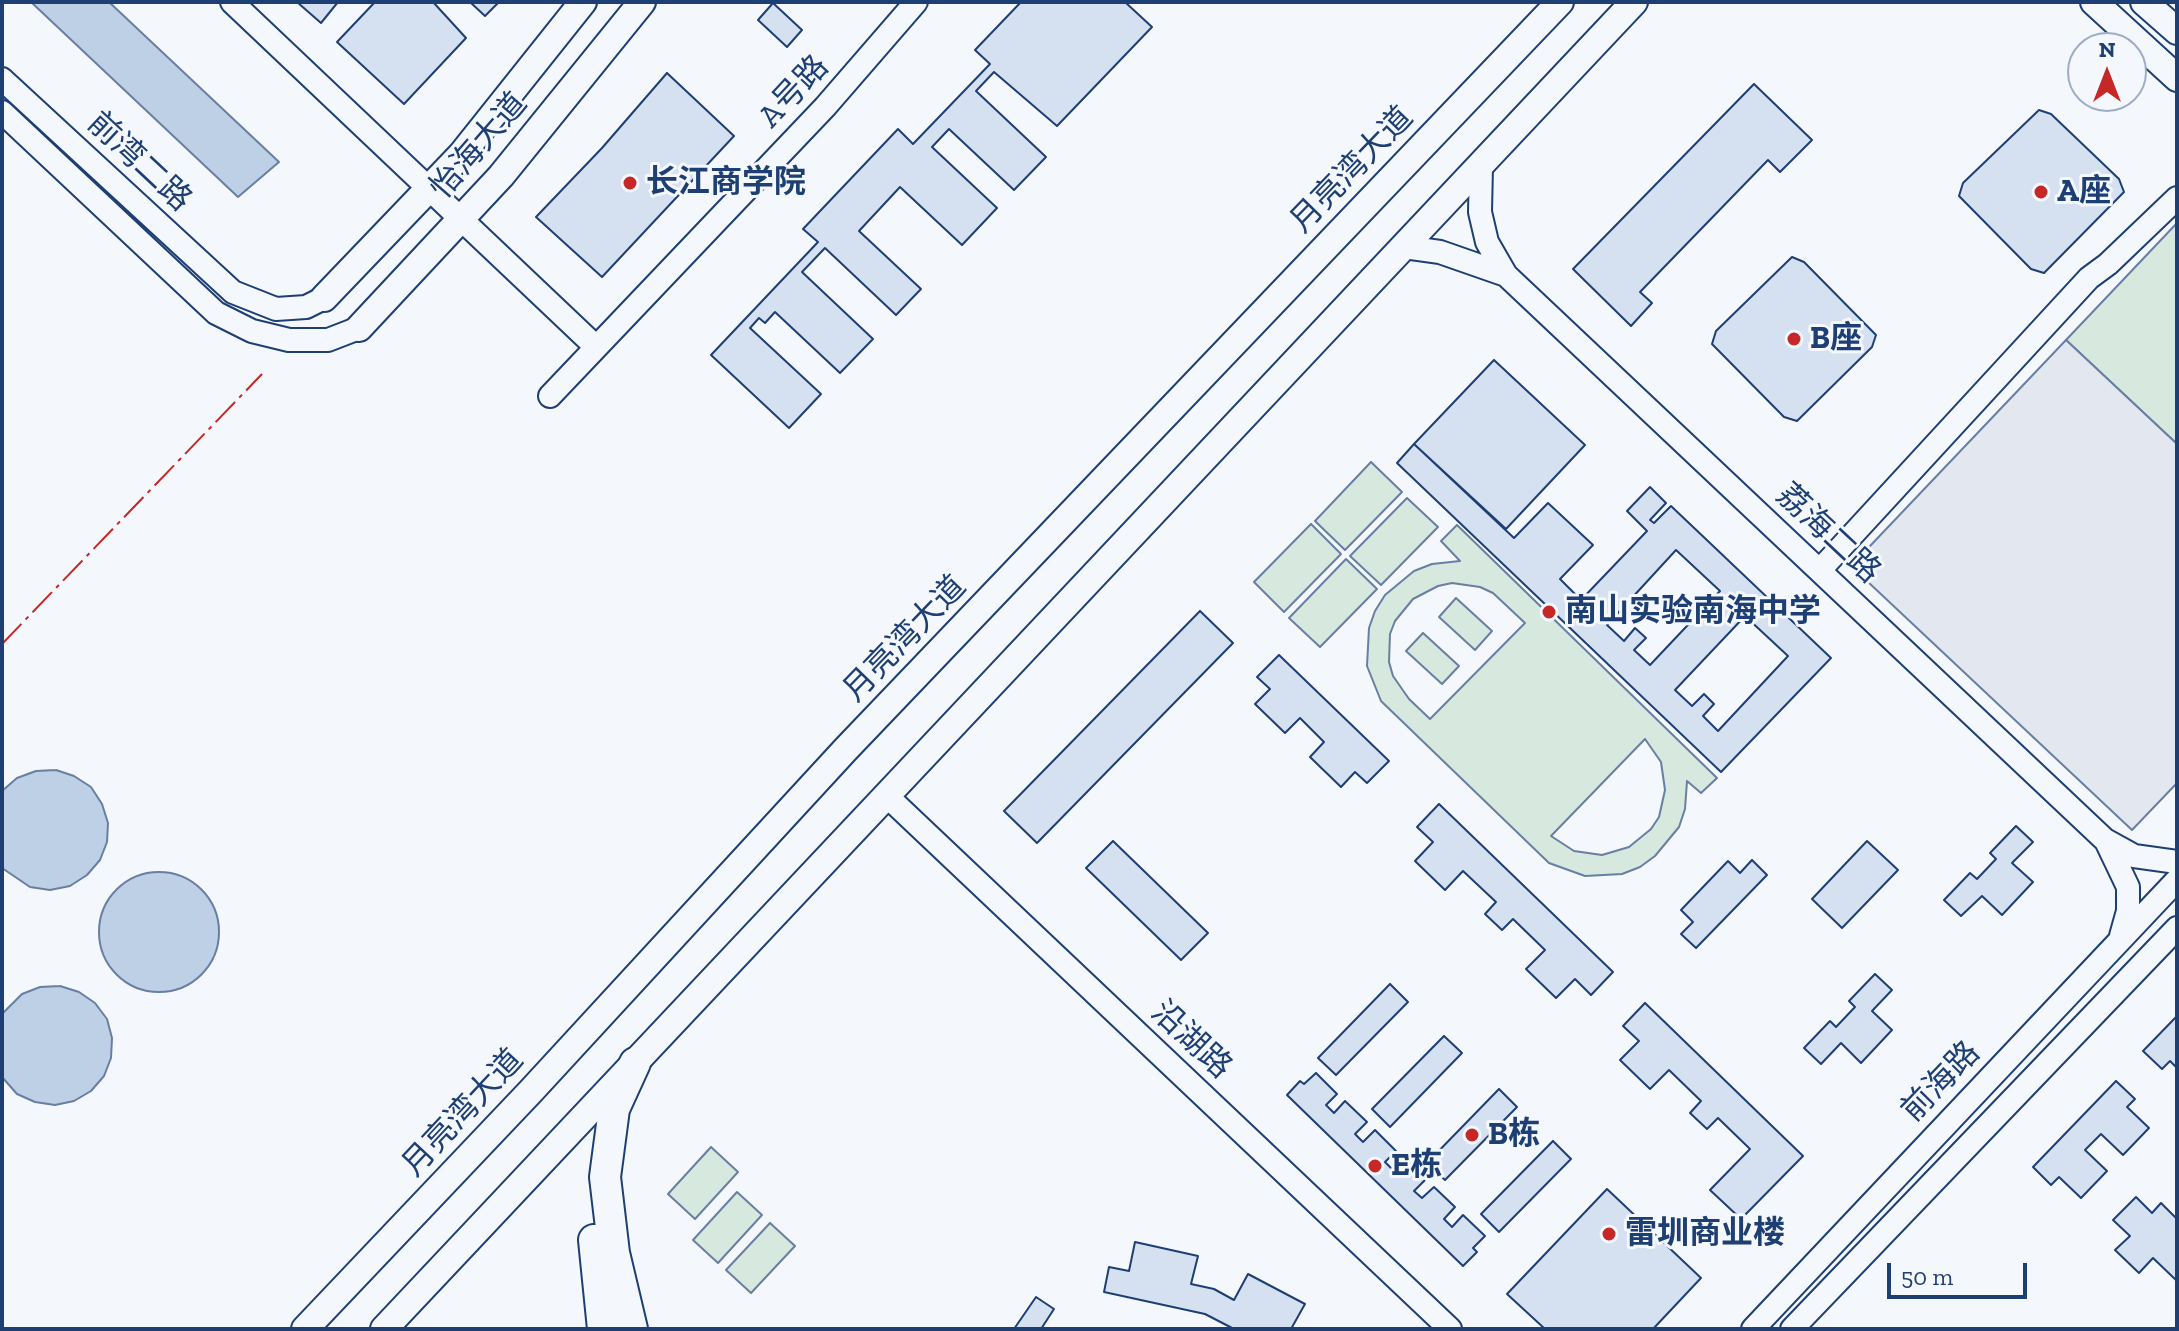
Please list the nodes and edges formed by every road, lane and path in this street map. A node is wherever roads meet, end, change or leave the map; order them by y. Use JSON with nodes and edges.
{"nodes":[{"id":1,"x":232,"y":2,"type":"edge"},
{"id":2,"x":583,"y":2,"type":"edge"},
{"id":3,"x":642,"y":2,"type":"edge"},
{"id":4,"x":916,"y":2,"type":"edge"},
{"id":5,"x":1560,"y":2,"type":"edge"},
{"id":6,"x":1634,"y":2,"type":"edge"},
{"id":7,"x":2094,"y":2,"type":"edge"},
{"id":8,"x":2144,"y":2,"type":"edge"},
{"id":9,"x":2177,"y":31,"type":"edge"},
{"id":10,"x":2177,"y":78,"type":"edge"},
{"id":11,"x":2,"y":79,"type":"edge"},
{"id":12,"x":2,"y":112,"type":"edge"},
{"id":13,"x":1481,"y":166,"type":"junction"},
{"id":14,"x":430,"y":190,"type":"junction"},
{"id":15,"x":2177,"y":198,"type":"edge"},
{"id":16,"x":461,"y":220,"type":"junction"},
{"id":17,"x":1404,"y":247,"type":"junction"},
{"id":18,"x":1506,"y":275,"type":"junction"},
{"id":19,"x":324,"y":298,"type":"joint"},
{"id":20,"x":359,"y":328,"type":"joint"},
{"id":21,"x":595,"y":346,"type":"junction"},
{"id":22,"x":550,"y":396,"type":"dead end"},
{"id":23,"x":1820,"y":570,"type":"junction"},
{"id":24,"x":888,"y":797,"type":"junction"},
{"id":25,"x":2105,"y":840,"type":"junction"},
{"id":26,"x":2177,"y":862,"type":"edge"},
{"id":27,"x":2177,"y":880,"type":"edge"},
{"id":28,"x":2177,"y":928,"type":"edge"},
{"id":29,"x":2119,"y":942,"type":"junction"},
{"id":30,"x":635,"y":1063,"type":"junction"},
{"id":31,"x":605,"y":1155,"type":"junction"},
{"id":32,"x":305,"y":1329,"type":"edge"},
{"id":33,"x":384,"y":1329,"type":"edge"},
{"id":34,"x":603,"y":1329,"type":"edge"},
{"id":35,"x":632,"y":1329,"type":"edge"},
{"id":36,"x":1450,"y":1329,"type":"edge"},
{"id":37,"x":1753,"y":1329,"type":"edge"},
{"id":38,"x":1792,"y":1329,"type":"edge"}],
"edges":[{"from":1,"to":14,"type":"street"},
{"from":2,"to":14,"type":"main road","name":"怡海大道"},
{"from":3,"to":16,"type":"main road","name":"怡海大道"},
{"from":4,"to":21,"type":"street","name":"A号路"},
{"from":5,"to":32,"type":"main road","name":"月亮湾大道"},
{"from":6,"to":13,"type":"main road"},
{"from":7,"to":10,"type":"main road"},
{"from":8,"to":9,"type":"main road"},
{"from":11,"to":19,"type":"street","name":"前湾二路"},
{"from":12,"to":20,"type":"street","name":"前湾二路"},
{"from":13,"to":17,"type":"main road"},
{"from":13,"to":18,"type":"street","name":"荔海二路"},
{"from":14,"to":16,"type":"street"},
{"from":14,"to":19,"type":"main road","name":"怡海大道"},
{"from":15,"to":23,"type":"street"},
{"from":16,"to":20,"type":"main road","name":"怡海大道"},
{"from":16,"to":21,"type":"street"},
{"from":17,"to":18,"type":"street","name":"荔海二路"},
{"from":17,"to":24,"type":"main road"},
{"from":18,"to":23,"type":"street","name":"荔海二路"},
{"from":21,"to":22,"type":"street","name":"A号路"},
{"from":23,"to":25,"type":"street","name":"荔海二路"},
{"from":24,"to":30,"type":"main road"},
{"from":24,"to":36,"type":"street","name":"沿湖路"},
{"from":25,"to":26,"type":"street","name":"荔海二路"},
{"from":25,"to":29,"type":"street","name":"荔海二路"},
{"from":27,"to":29,"type":"street","name":"前海路"},
{"from":28,"to":38,"type":"street","name":"前海路"},
{"from":29,"to":37,"type":"street","name":"前海路"},
{"from":30,"to":31,"type":"highway"},
{"from":30,"to":33,"type":"main road"},
{"from":31,"to":34,"type":"highway"},
{"from":31,"to":35,"type":"highway"}]}
